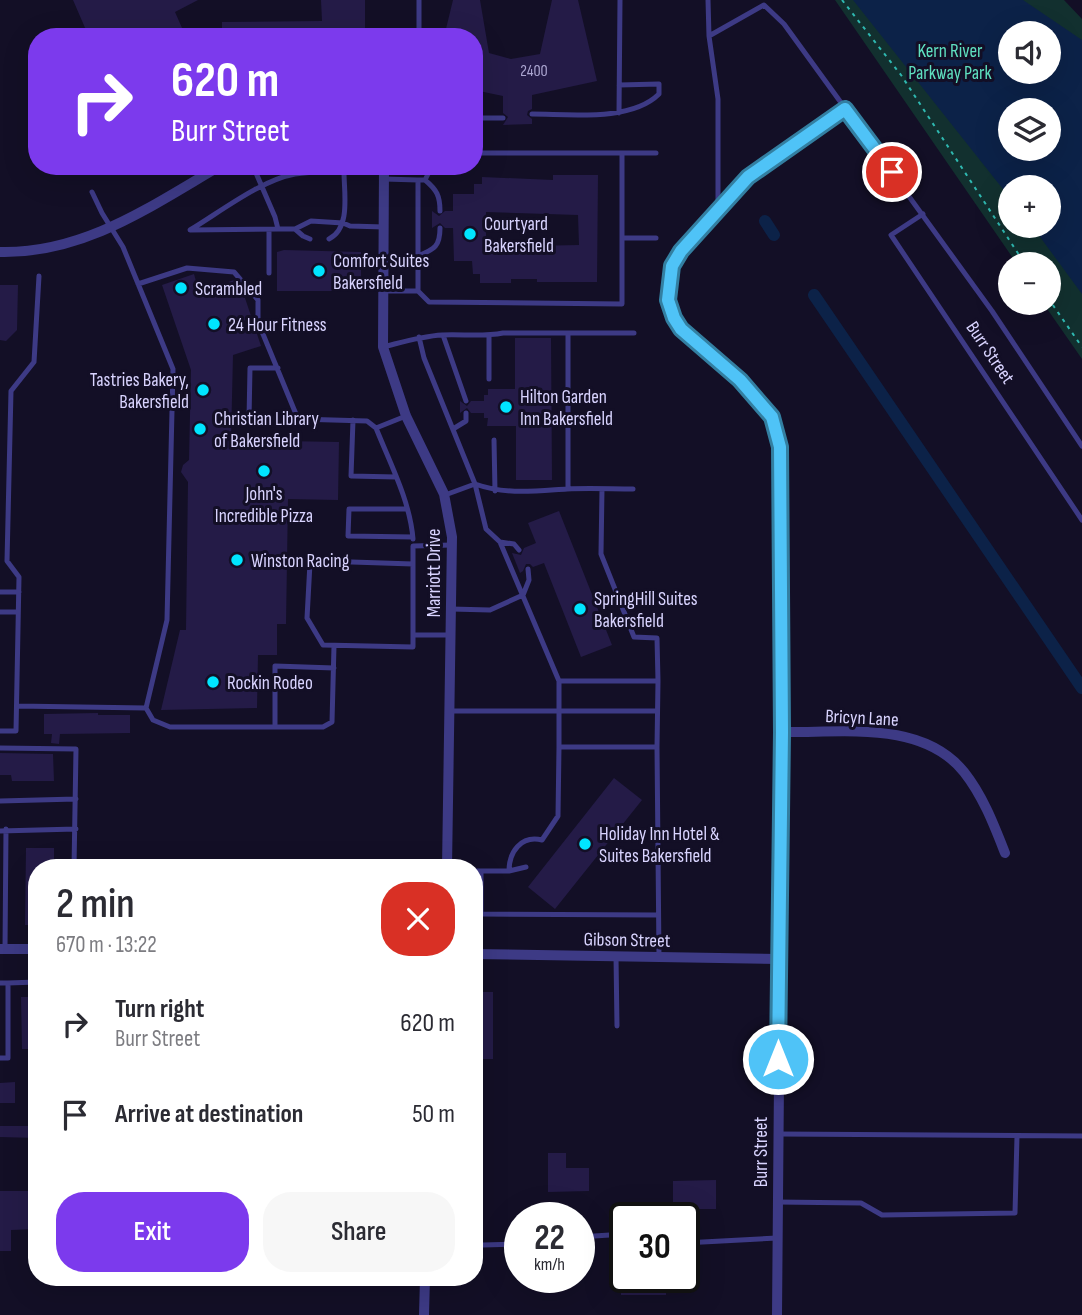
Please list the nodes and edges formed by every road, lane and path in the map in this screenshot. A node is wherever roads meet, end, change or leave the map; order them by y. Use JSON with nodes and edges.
{"nodes":[{"id":1,"x":419,"y":0,"type":"edge"},
{"id":2,"x":620,"y":0,"type":"edge"},
{"id":3,"x":708,"y":0,"type":"edge"},
{"id":4,"x":756,"y":0,"type":"edge"},
{"id":5,"x":842,"y":0,"type":"edge"},
{"id":6,"x":764,"y":5,"type":"junction"},
{"id":7,"x":419,"y":28,"type":"edge"},
{"id":8,"x":709,"y":36,"type":"junction"},
{"id":9,"x":619,"y":85,"type":"junction"},
{"id":10,"x":845,"y":109,"type":"junction"},
{"id":11,"x":619,"y":113,"type":"junction"},
{"id":12,"x":532,"y":114,"type":"dead end"},
{"id":13,"x":483,"y":118,"type":"edge"},
{"id":14,"x":503,"y":118,"type":"dead end"},
{"id":15,"x":483,"y":153,"type":"edge"},
{"id":16,"x":622,"y":153,"type":"junction"},
{"id":17,"x":656,"y":153,"type":"dead end"},
{"id":18,"x":204,"y":175,"type":"edge"},
{"id":19,"x":257,"y":175,"type":"edge"},
{"id":20,"x":291,"y":175,"type":"edge"},
{"id":21,"x":344,"y":175,"type":"edge"},
{"id":22,"x":428,"y":175,"type":"edge"},
{"id":23,"x":384,"y":178,"type":"joint"},
{"id":24,"x":418,"y":180,"type":"junction"},
{"id":25,"x":425,"y":180,"type":"junction"},
{"id":26,"x":262,"y":187,"type":"junction"},
{"id":27,"x":93,"y":192,"type":"dead end"},
{"id":28,"x":719,"y":209,"type":"junction"},
{"id":29,"x":440,"y":211,"type":"dead end"},
{"id":30,"x":923,"y":214,"type":"junction"},
{"id":31,"x":343,"y":223,"type":"junction"},
{"id":32,"x":384,"y":227,"type":"junction"},
{"id":33,"x":112,"y":228,"type":"junction"},
{"id":34,"x":440,"y":228,"type":"dead end"},
{"id":35,"x":278,"y":229,"type":"junction"},
{"id":36,"x":295,"y":229,"type":"junction"},
{"id":37,"x":269,"y":230,"type":"junction"},
{"id":38,"x":622,"y":238,"type":"junction"},
{"id":39,"x":656,"y":238,"type":"dead end"},
{"id":40,"x":310,"y":239,"type":"dead end"},
{"id":41,"x":329,"y":239,"type":"dead end"},
{"id":42,"x":0,"y":252,"type":"edge"},
{"id":43,"x":1017,"y":252,"type":"edge"},
{"id":44,"x":418,"y":256,"type":"junction"},
{"id":45,"x":268,"y":272,"type":"dead end"},
{"id":46,"x":39,"y":276,"type":"dead end"},
{"id":47,"x":138,"y":284,"type":"junction"},
{"id":48,"x":383,"y":291,"type":"junction"},
{"id":49,"x":418,"y":291,"type":"junction"},
{"id":50,"x":1060,"y":315,"type":"edge"},
{"id":51,"x":568,"y":333,"type":"junction"},
{"id":52,"x":634,"y":333,"type":"dead end"},
{"id":53,"x":443,"y":335,"type":"junction"},
{"id":54,"x":489,"y":335,"type":"junction"},
{"id":55,"x":419,"y":337,"type":"junction"},
{"id":56,"x":383,"y":347,"type":"junction"},
{"id":57,"x":1082,"y":347,"type":"edge"},
{"id":58,"x":278,"y":368,"type":"junction"},
{"id":59,"x":489,"y":379,"type":"dead end"},
{"id":60,"x":466,"y":401,"type":"dead end"},
{"id":61,"x":466,"y":413,"type":"dead end"},
{"id":62,"x":406,"y":416,"type":"junction"},
{"id":63,"x":772,"y":417,"type":"joint"},
{"id":64,"x":298,"y":419,"type":"junction"},
{"id":65,"x":353,"y":420,"type":"junction"},
{"id":66,"x":376,"y":428,"type":"junction"},
{"id":67,"x":453,"y":429,"type":"junction"},
{"id":68,"x":494,"y":440,"type":"dead end"},
{"id":69,"x":1082,"y":446,"type":"edge"},
{"id":70,"x":0,"y":457,"type":"edge"},
{"id":71,"x":9,"y":457,"type":"junction"},
{"id":72,"x":396,"y":477,"type":"junction"},
{"id":73,"x":475,"y":484,"type":"junction"},
{"id":74,"x":568,"y":489,"type":"junction"},
{"id":75,"x":602,"y":489,"type":"junction"},
{"id":76,"x":634,"y":489,"type":"dead end"},
{"id":77,"x":495,"y":491,"type":"junction"},
{"id":78,"x":0,"y":493,"type":"edge"},
{"id":79,"x":9,"y":493,"type":"junction"},
{"id":80,"x":444,"y":495,"type":"junction"},
{"id":81,"x":407,"y":509,"type":"junction"},
{"id":82,"x":1082,"y":520,"type":"edge"},
{"id":83,"x":413,"y":537,"type":"junction"},
{"id":84,"x":500,"y":542,"type":"junction"},
{"id":85,"x":413,"y":545,"type":"junction"},
{"id":86,"x":452,"y":545,"type":"junction"},
{"id":87,"x":519,"y":550,"type":"dead end"},
{"id":88,"x":8,"y":561,"type":"junction"},
{"id":89,"x":0,"y":564,"type":"edge"},
{"id":90,"x":413,"y":564,"type":"junction"},
{"id":91,"x":528,"y":569,"type":"dead end"},
{"id":92,"x":0,"y":592,"type":"edge"},
{"id":93,"x":19,"y":592,"type":"junction"},
{"id":94,"x":523,"y":595,"type":"junction"},
{"id":95,"x":451,"y":610,"type":"junction"},
{"id":96,"x":0,"y":612,"type":"edge"},
{"id":97,"x":19,"y":612,"type":"junction"},
{"id":98,"x":413,"y":635,"type":"junction"},
{"id":99,"x":450,"y":635,"type":"junction"},
{"id":100,"x":334,"y":646,"type":"junction"},
{"id":101,"x":334,"y":668,"type":"junction"},
{"id":102,"x":559,"y":681,"type":"junction"},
{"id":103,"x":658,"y":681,"type":"junction"},
{"id":104,"x":17,"y":706,"type":"junction"},
{"id":105,"x":146,"y":708,"type":"junction"},
{"id":106,"x":449,"y":711,"type":"junction"},
{"id":107,"x":559,"y":711,"type":"junction"},
{"id":108,"x":657,"y":711,"type":"junction"},
{"id":109,"x":275,"y":727,"type":"junction"},
{"id":110,"x":0,"y":731,"type":"edge"},
{"id":111,"x":782,"y":732,"type":"junction"},
{"id":112,"x":559,"y":747,"type":"junction"},
{"id":113,"x":657,"y":747,"type":"junction"},
{"id":114,"x":0,"y":748,"type":"edge"},
{"id":115,"x":76,"y":799,"type":"junction"},
{"id":116,"x":0,"y":801,"type":"edge"},
{"id":117,"x":76,"y":829,"type":"junction"},
{"id":118,"x":3,"y":830,"type":"edge"},
{"id":119,"x":542,"y":841,"type":"junction"},
{"id":120,"x":3,"y":846,"type":"edge"},
{"id":121,"x":540,"y":851,"type":"dead end"},
{"id":122,"x":1005,"y":853,"type":"dead end"},
{"id":123,"x":74,"y":859,"type":"edge"},
{"id":124,"x":447,"y":859,"type":"edge"},
{"id":125,"x":526,"y":867,"type":"dead end"},
{"id":126,"x":3,"y":868,"type":"edge"},
{"id":127,"x":483,"y":871,"type":"edge"},
{"id":128,"x":509,"y":872,"type":"junction"},
{"id":129,"x":3,"y":886,"type":"edge"},
{"id":130,"x":3,"y":904,"type":"edge"},
{"id":131,"x":483,"y":914,"type":"edge"},
{"id":132,"x":658,"y":915,"type":"junction"},
{"id":133,"x":3,"y":923,"type":"edge"},
{"id":134,"x":3,"y":949,"type":"edge"},
{"id":135,"x":28,"y":949,"type":"edge"},
{"id":136,"x":483,"y":954,"type":"edge"},
{"id":137,"x":615,"y":956,"type":"junction"},
{"id":138,"x":659,"y":957,"type":"junction"},
{"id":139,"x":779,"y":959,"type":"junction"},
{"id":140,"x":28,"y":982,"type":"edge"},
{"id":141,"x":0,"y":983,"type":"edge"},
{"id":142,"x":8,"y":983,"type":"junction"},
{"id":143,"x":8,"y":1023,"type":"junction"},
{"id":144,"x":0,"y":1024,"type":"edge"},
{"id":145,"x":617,"y":1027,"type":"dead end"},
{"id":146,"x":0,"y":1058,"type":"edge"},
{"id":147,"x":778,"y":1135,"type":"junction"},
{"id":148,"x":1017,"y":1136,"type":"junction"},
{"id":149,"x":1082,"y":1136,"type":"edge"},
{"id":150,"x":778,"y":1202,"type":"junction"},
{"id":151,"x":777,"y":1238,"type":"junction"},
{"id":152,"x":700,"y":1241,"type":"edge"},
{"id":153,"x":504,"y":1244,"type":"edge"},
{"id":154,"x":483,"y":1245,"type":"edge"},
{"id":155,"x":425,"y":1286,"type":"edge"},
{"id":156,"x":424,"y":1315,"type":"edge"},
{"id":157,"x":777,"y":1315,"type":"edge"}],
"edges":[{"from":1,"to":7,"type":"lane"},
{"from":2,"to":9,"type":"lane"},
{"from":3,"to":8,"type":"lane"},
{"from":4,"to":6,"type":"lane"},
{"from":5,"to":43,"type":"path"},
{"from":6,"to":8,"type":"lane"},
{"from":6,"to":10,"type":"lane"},
{"from":8,"to":28,"type":"lane"},
{"from":9,"to":11,"type":"lane"},
{"from":9,"to":11,"type":"lane"},
{"from":10,"to":28,"type":"lane","name":"Burr Street"},
{"from":10,"to":30,"type":"lane","name":"Burr Street"},
{"from":11,"to":12,"type":"lane"},
{"from":13,"to":14,"type":"lane"},
{"from":15,"to":16,"type":"lane"},
{"from":16,"to":17,"type":"lane"},
{"from":16,"to":38,"type":"lane"},
{"from":18,"to":33,"type":"street"},
{"from":19,"to":26,"type":"lane"},
{"from":20,"to":26,"type":"lane"},
{"from":21,"to":31,"type":"lane"},
{"from":22,"to":25,"type":"lane"},
{"from":23,"to":24,"type":"lane"},
{"from":23,"to":32,"type":"street","name":"Marriott Drive"},
{"from":24,"to":25,"type":"lane"},
{"from":24,"to":44,"type":"lane"},
{"from":25,"to":29,"type":"lane"},
{"from":26,"to":35,"type":"lane"},
{"from":26,"to":37,"type":"lane"},
{"from":27,"to":33,"type":"lane"},
{"from":28,"to":63,"type":"lane","name":"Burr Street"},
{"from":30,"to":69,"type":"lane","name":"Burr Street"},
{"from":30,"to":82,"type":"lane","name":"Burr Street"},
{"from":31,"to":32,"type":"lane"},
{"from":31,"to":36,"type":"lane"},
{"from":31,"to":41,"type":"lane"},
{"from":32,"to":48,"type":"street","name":"Marriott Drive"},
{"from":33,"to":42,"type":"street"},
{"from":33,"to":47,"type":"lane"},
{"from":34,"to":44,"type":"lane"},
{"from":35,"to":36,"type":"lane"},
{"from":35,"to":37,"type":"lane"},
{"from":36,"to":40,"type":"lane"},
{"from":37,"to":45,"type":"lane"},
{"from":38,"to":39,"type":"lane"},
{"from":38,"to":49,"type":"lane"},
{"from":44,"to":49,"type":"lane"},
{"from":46,"to":71,"type":"lane"},
{"from":47,"to":58,"type":"lane"},
{"from":47,"to":105,"type":"lane"},
{"from":48,"to":49,"type":"lane"},
{"from":48,"to":56,"type":"street","name":"Marriott Drive"},
{"from":50,"to":57,"type":"path"},
{"from":51,"to":52,"type":"lane"},
{"from":51,"to":54,"type":"lane"},
{"from":51,"to":74,"type":"lane"},
{"from":53,"to":54,"type":"lane"},
{"from":53,"to":55,"type":"lane"},
{"from":53,"to":60,"type":"lane"},
{"from":54,"to":59,"type":"lane"},
{"from":55,"to":56,"type":"lane"},
{"from":55,"to":67,"type":"lane"},
{"from":56,"to":62,"type":"street","name":"Marriott Drive"},
{"from":58,"to":64,"type":"lane"},
{"from":58,"to":64,"type":"lane"},
{"from":61,"to":67,"type":"lane"},
{"from":62,"to":66,"type":"lane"},
{"from":62,"to":80,"type":"street","name":"Marriott Drive"},
{"from":63,"to":111,"type":"street","name":"Burr Street"},
{"from":64,"to":65,"type":"lane"},
{"from":65,"to":66,"type":"lane"},
{"from":65,"to":72,"type":"lane"},
{"from":66,"to":72,"type":"lane"},
{"from":67,"to":73,"type":"lane"},
{"from":68,"to":77,"type":"lane"},
{"from":70,"to":71,"type":"lane"},
{"from":71,"to":79,"type":"lane"},
{"from":72,"to":81,"type":"lane"},
{"from":73,"to":77,"type":"lane"},
{"from":73,"to":80,"type":"lane"},
{"from":73,"to":84,"type":"lane"},
{"from":74,"to":75,"type":"lane"},
{"from":74,"to":77,"type":"lane"},
{"from":75,"to":76,"type":"lane"},
{"from":75,"to":103,"type":"lane"},
{"from":78,"to":79,"type":"lane"},
{"from":79,"to":88,"type":"lane"},
{"from":80,"to":86,"type":"street","name":"Marriott Drive"},
{"from":81,"to":83,"type":"lane"},
{"from":81,"to":83,"type":"lane"},
{"from":83,"to":85,"type":"lane"},
{"from":84,"to":87,"type":"lane"},
{"from":84,"to":94,"type":"lane"},
{"from":85,"to":86,"type":"lane"},
{"from":85,"to":90,"type":"lane"},
{"from":86,"to":95,"type":"street","name":"Marriott Drive"},
{"from":88,"to":89,"type":"lane"},
{"from":88,"to":93,"type":"lane"},
{"from":90,"to":98,"type":"lane"},
{"from":90,"to":100,"type":"lane"},
{"from":91,"to":94,"type":"lane"},
{"from":92,"to":93,"type":"lane"},
{"from":93,"to":97,"type":"lane"},
{"from":94,"to":95,"type":"lane"},
{"from":94,"to":102,"type":"lane"},
{"from":95,"to":99,"type":"street","name":"Marriott Drive"},
{"from":96,"to":97,"type":"lane"},
{"from":97,"to":104,"type":"lane"},
{"from":98,"to":99,"type":"lane"},
{"from":98,"to":100,"type":"lane"},
{"from":99,"to":106,"type":"street","name":"Marriott Drive"},
{"from":100,"to":101,"type":"lane"},
{"from":101,"to":109,"type":"lane"},
{"from":101,"to":109,"type":"lane"},
{"from":102,"to":103,"type":"lane"},
{"from":102,"to":107,"type":"lane"},
{"from":103,"to":108,"type":"lane"},
{"from":104,"to":105,"type":"lane"},
{"from":104,"to":110,"type":"lane"},
{"from":105,"to":109,"type":"lane"},
{"from":106,"to":107,"type":"lane"},
{"from":106,"to":124,"type":"street","name":"Marriott Drive"},
{"from":107,"to":108,"type":"lane"},
{"from":107,"to":112,"type":"lane"},
{"from":108,"to":113,"type":"lane"},
{"from":111,"to":122,"type":"street","name":"Bricyn Lane"},
{"from":111,"to":139,"type":"street","name":"Burr Street"},
{"from":112,"to":113,"type":"lane"},
{"from":112,"to":119,"type":"lane"},
{"from":113,"to":132,"type":"lane"},
{"from":114,"to":115,"type":"lane"},
{"from":115,"to":116,"type":"lane"},
{"from":115,"to":117,"type":"lane"},
{"from":117,"to":118,"type":"lane"},
{"from":117,"to":123,"type":"lane"},
{"from":118,"to":120,"type":"lane"},
{"from":119,"to":121,"type":"lane"},
{"from":119,"to":128,"type":"lane"},
{"from":120,"to":126,"type":"lane"},
{"from":125,"to":128,"type":"lane"},
{"from":126,"to":129,"type":"lane"},
{"from":127,"to":128,"type":"lane"},
{"from":129,"to":130,"type":"lane"},
{"from":130,"to":133,"type":"lane"},
{"from":131,"to":132,"type":"lane"},
{"from":132,"to":138,"type":"lane"},
{"from":133,"to":134,"type":"lane"},
{"from":134,"to":135,"type":"street"},
{"from":136,"to":137,"type":"street","name":"Gibson Street"},
{"from":137,"to":138,"type":"street","name":"Gibson Street"},
{"from":137,"to":145,"type":"lane"},
{"from":138,"to":139,"type":"street","name":"Gibson Street"},
{"from":139,"to":147,"type":"street","name":"Burr Street"},
{"from":140,"to":142,"type":"lane"},
{"from":141,"to":142,"type":"lane"},
{"from":142,"to":143,"type":"lane"},
{"from":143,"to":144,"type":"lane"},
{"from":143,"to":146,"type":"lane"},
{"from":147,"to":148,"type":"lane"},
{"from":147,"to":150,"type":"street","name":"Burr Street"},
{"from":148,"to":149,"type":"lane"},
{"from":148,"to":150,"type":"lane"},
{"from":150,"to":151,"type":"street","name":"Burr Street"},
{"from":151,"to":152,"type":"lane"},
{"from":151,"to":157,"type":"street","name":"Burr Street"},
{"from":153,"to":154,"type":"lane"},
{"from":155,"to":156,"type":"street"}]}
